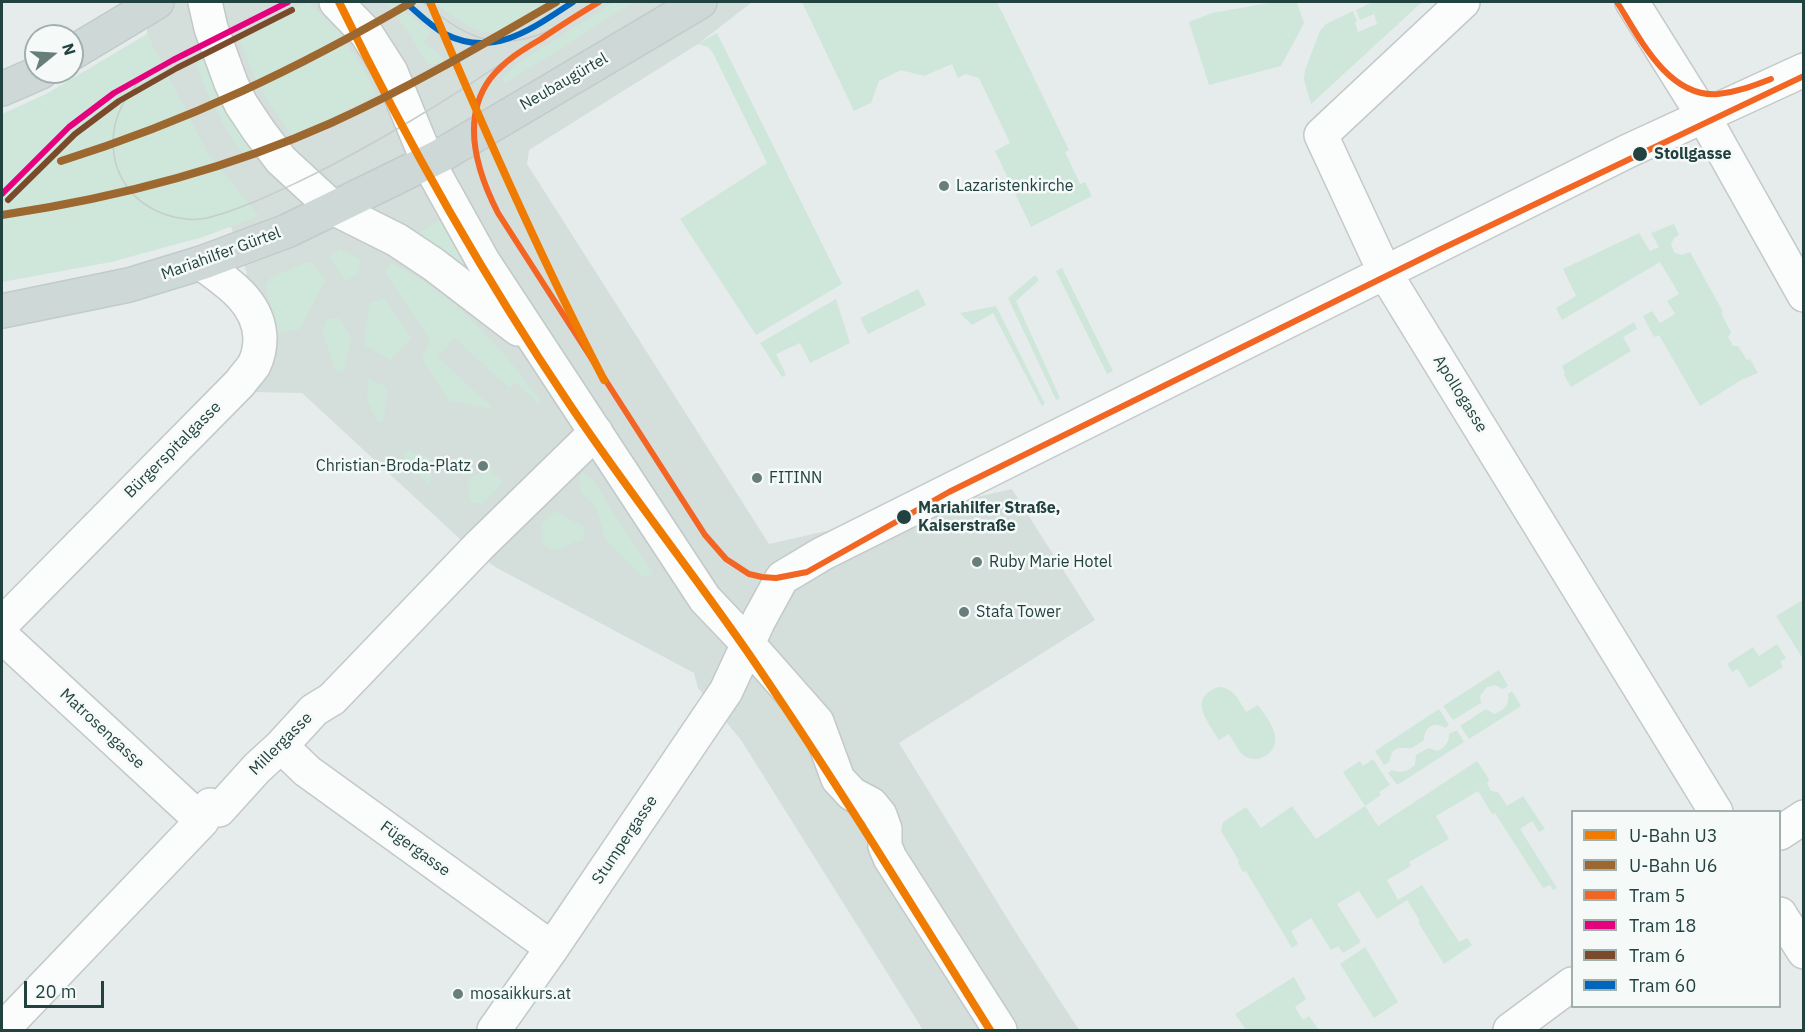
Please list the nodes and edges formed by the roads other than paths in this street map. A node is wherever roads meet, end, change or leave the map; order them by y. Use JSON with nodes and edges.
{"nodes":[{"id":1,"x":157,"y":2,"type":"edge"},
{"id":2,"x":205,"y":2,"type":"edge"},
{"id":3,"x":336,"y":2,"type":"edge"},
{"id":4,"x":700,"y":2,"type":"edge"},
{"id":5,"x":1463,"y":2,"type":"edge"},
{"id":6,"x":1632,"y":2,"type":"edge"},
{"id":7,"x":84,"y":46,"type":"edge"},
{"id":8,"x":1803,"y":70,"type":"edge"},
{"id":9,"x":24,"y":79,"type":"edge"},
{"id":10,"x":2,"y":89,"type":"edge"},
{"id":11,"x":1704,"y":117,"type":"junction"},
{"id":12,"x":428,"y":162,"type":"junction"},
{"id":13,"x":333,"y":208,"type":"junction"},
{"id":14,"x":201,"y":263,"type":"junction"},
{"id":15,"x":1385,"y":273,"type":"junction"},
{"id":16,"x":1803,"y":295,"type":"edge"},
{"id":17,"x":2,"y":311,"type":"edge"},
{"id":18,"x":538,"y":344,"type":"junction"},
{"id":19,"x":596,"y":432,"type":"junction"},
{"id":20,"x":2,"y":624,"type":"edge"},
{"id":21,"x":2,"y":636,"type":"edge"},
{"id":22,"x":748,"y":645,"type":"junction"},
{"id":23,"x":281,"y":746,"type":"junction"},
{"id":24,"x":1715,"y":810,"type":"edge"},
{"id":25,"x":1803,"y":817,"type":"edge"},
{"id":26,"x":202,"y":821,"type":"junction"},
{"id":27,"x":1781,"y":832,"type":"edge"},
{"id":28,"x":1781,"y":917,"type":"edge"},
{"id":29,"x":552,"y":948,"type":"junction"},
{"id":30,"x":1803,"y":952,"type":"edge"},
{"id":31,"x":1571,"y":985,"type":"edge"},
{"id":32,"x":2,"y":1030,"type":"edge"},
{"id":33,"x":494,"y":1030,"type":"edge"},
{"id":34,"x":1000,"y":1030,"type":"edge"},
{"id":35,"x":1510,"y":1030,"type":"edge"}],
"edges":[{"from":1,"to":7,"type":"main road"},
{"from":2,"to":13,"type":"street"},
{"from":3,"to":12,"type":"street"},
{"from":4,"to":12,"type":"main road","name":"Neubaugürtel"},
{"from":5,"to":15,"type":"street","name":"Apollogasse"},
{"from":6,"to":11,"type":"street"},
{"from":8,"to":11,"type":"street","name":"Stumpergasse"},
{"from":9,"to":10,"type":"main road"},
{"from":11,"to":15,"type":"street","name":"Stumpergasse"},
{"from":11,"to":16,"type":"street"},
{"from":12,"to":13,"type":"main road","name":"Mariahilfer Gürtel"},
{"from":12,"to":18,"type":"street"},
{"from":13,"to":14,"type":"main road","name":"Mariahilfer Gürtel"},
{"from":13,"to":18,"type":"street"},
{"from":14,"to":17,"type":"main road","name":"Mariahilfer Gürtel"},
{"from":14,"to":20,"type":"street","name":"Bürgerspitalgasse"},
{"from":15,"to":22,"type":"street","name":"Stumpergasse"},
{"from":15,"to":24,"type":"street","name":"Apollogasse"},
{"from":18,"to":19,"type":"street"},
{"from":19,"to":22,"type":"street"},
{"from":19,"to":23,"type":"street","name":"Millergasse"},
{"from":21,"to":26,"type":"street","name":"Matrosengasse"},
{"from":22,"to":29,"type":"street","name":"Stumpergasse"},
{"from":22,"to":34,"type":"street"},
{"from":23,"to":26,"type":"street","name":"Millergasse"},
{"from":23,"to":29,"type":"street","name":"Fügergasse"},
{"from":25,"to":27,"type":"street"},
{"from":26,"to":32,"type":"street","name":"Millergasse"},
{"from":28,"to":30,"type":"street"},
{"from":29,"to":33,"type":"street","name":"Stumpergasse"},
{"from":31,"to":35,"type":"street"}]}
